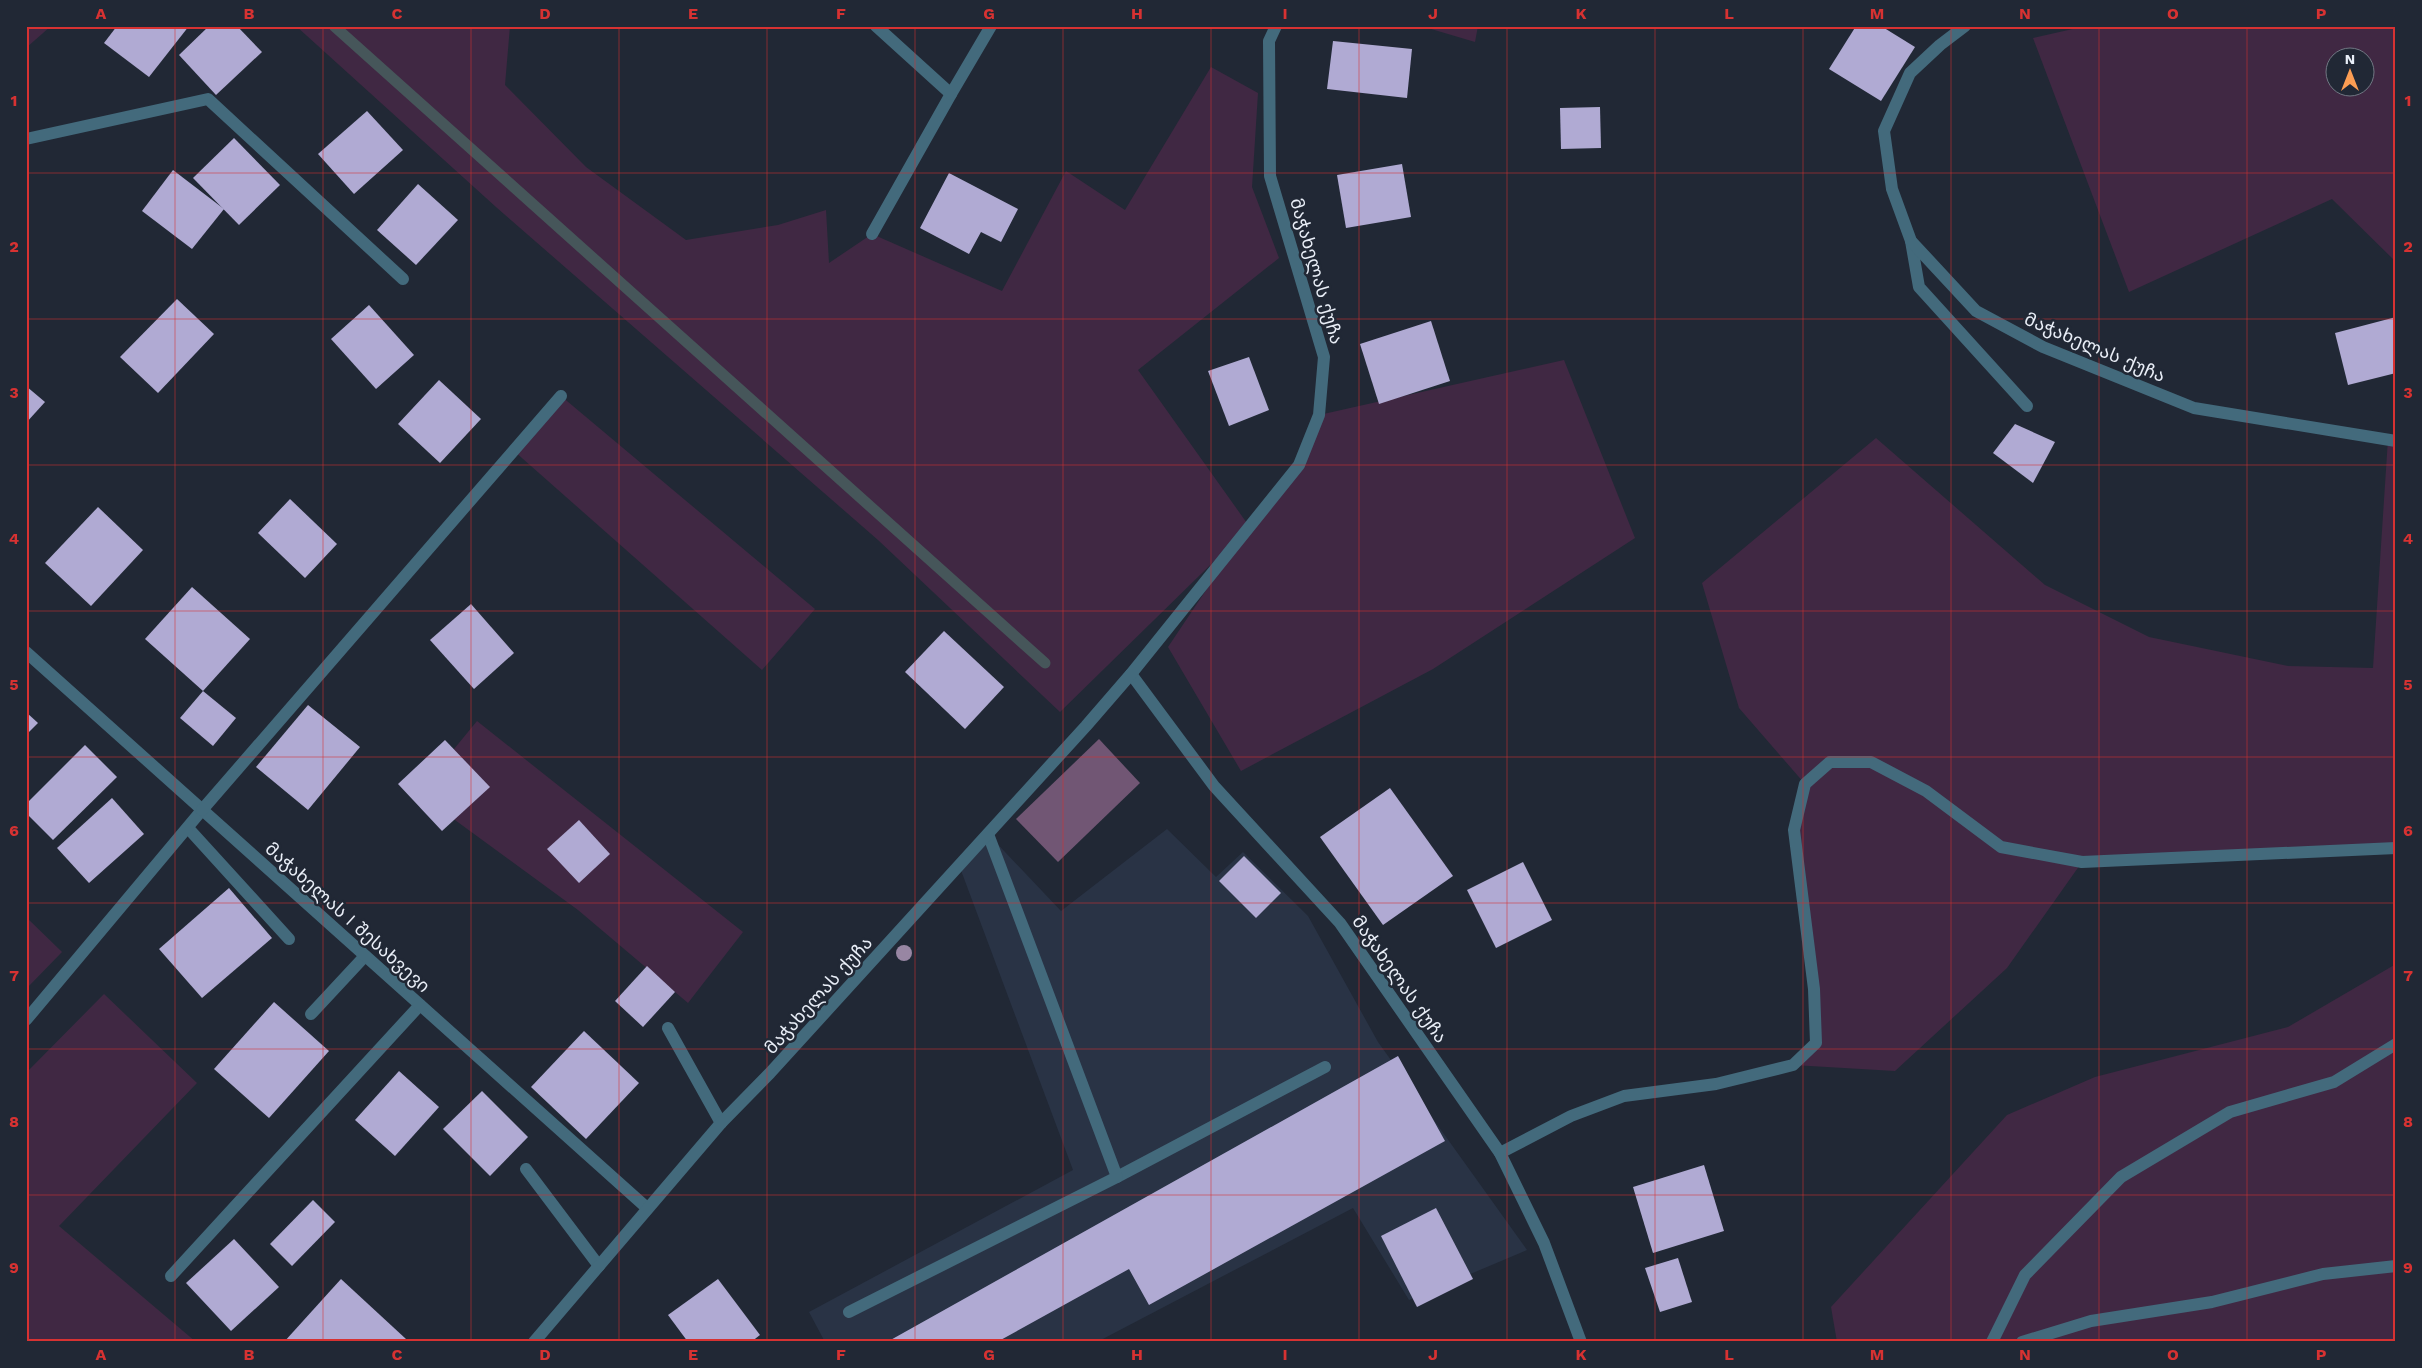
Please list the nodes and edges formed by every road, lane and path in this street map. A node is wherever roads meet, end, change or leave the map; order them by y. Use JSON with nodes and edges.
{"nodes":[{"id":1,"x":876,"y":26,"type":"edge"},
{"id":2,"x":991,"y":26,"type":"edge"},
{"id":3,"x":1276,"y":26,"type":"edge"},
{"id":4,"x":1965,"y":26,"type":"edge"},
{"id":5,"x":951,"y":94,"type":"junction"},
{"id":6,"x":26,"y":139,"type":"edge"},
{"id":7,"x":872,"y":234,"type":"dead end"},
{"id":8,"x":1911,"y":241,"type":"junction"},
{"id":9,"x":403,"y":278,"type":"dead end"},
{"id":10,"x":561,"y":396,"type":"dead end"},
{"id":11,"x":2027,"y":406,"type":"dead end"},
{"id":12,"x":2396,"y":441,"type":"edge"},
{"id":13,"x":26,"y":652,"type":"edge"},
{"id":14,"x":1131,"y":674,"type":"junction"},
{"id":15,"x":202,"y":810,"type":"junction"},
{"id":16,"x":188,"y":828,"type":"junction"},
{"id":17,"x":988,"y":834,"type":"junction"},
{"id":18,"x":2396,"y":848,"type":"edge"},
{"id":19,"x":289,"y":939,"type":"dead end"},
{"id":20,"x":365,"y":956,"type":"junction"},
{"id":21,"x":420,"y":1005,"type":"junction"},
{"id":22,"x":311,"y":1014,"type":"dead end"},
{"id":23,"x":26,"y":1020,"type":"edge"},
{"id":24,"x":668,"y":1028,"type":"dead end"},
{"id":25,"x":2396,"y":1044,"type":"edge"},
{"id":26,"x":1324,"y":1067,"type":"dead end"},
{"id":27,"x":721,"y":1123,"type":"junction"},
{"id":28,"x":1500,"y":1153,"type":"junction"},
{"id":29,"x":526,"y":1168,"type":"dead end"},
{"id":30,"x":1117,"y":1177,"type":"junction"},
{"id":31,"x":647,"y":1208,"type":"junction"},
{"id":32,"x":598,"y":1266,"type":"junction"},
{"id":33,"x":2396,"y":1266,"type":"edge"},
{"id":34,"x":171,"y":1276,"type":"dead end"},
{"id":35,"x":849,"y":1312,"type":"dead end"},
{"id":36,"x":534,"y":1342,"type":"edge"},
{"id":37,"x":1581,"y":1342,"type":"edge"},
{"id":38,"x":1992,"y":1342,"type":"edge"},
{"id":39,"x":2022,"y":1342,"type":"edge"}],
"edges":[{"from":1,"to":5,"type":"street"},
{"from":2,"to":5,"type":"street"},
{"from":3,"to":14,"type":"street","name":"მაჭახელას ქუჩა"},
{"from":4,"to":8,"type":"street","name":"მაჭახელას ქუჩა"},
{"from":5,"to":7,"type":"street"},
{"from":6,"to":9,"type":"street"},
{"from":8,"to":11,"type":"street"},
{"from":8,"to":12,"type":"street","name":"მაჭახელას ქუჩა"},
{"from":10,"to":15,"type":"street"},
{"from":13,"to":15,"type":"street","name":"მაჭახელას I შესახვევი"},
{"from":14,"to":17,"type":"street","name":"მაჭახელას ქუჩა"},
{"from":14,"to":28,"type":"street","name":"მაჭახელას ქუჩა"},
{"from":15,"to":16,"type":"street"},
{"from":15,"to":20,"type":"street","name":"მაჭახელას I შესახვევი"},
{"from":16,"to":19,"type":"street"},
{"from":16,"to":23,"type":"street"},
{"from":17,"to":27,"type":"street","name":"მაჭახელას ქუჩა"},
{"from":17,"to":30,"type":"street"},
{"from":18,"to":28,"type":"street"},
{"from":20,"to":21,"type":"street","name":"მაჭახელას I შესახვევი"},
{"from":20,"to":22,"type":"street"},
{"from":21,"to":31,"type":"street","name":"მაჭახელას I შესახვევი"},
{"from":21,"to":34,"type":"street"},
{"from":24,"to":27,"type":"street"},
{"from":25,"to":38,"type":"street"},
{"from":26,"to":30,"type":"street"},
{"from":27,"to":31,"type":"street","name":"მაჭახელას ქუჩა"},
{"from":28,"to":37,"type":"street","name":"მაჭახელას ქუჩა"},
{"from":29,"to":32,"type":"street"},
{"from":30,"to":35,"type":"street"},
{"from":31,"to":32,"type":"street","name":"მაჭახელას ქუჩა"},
{"from":32,"to":36,"type":"street","name":"მაჭახელას ქუჩა"},
{"from":33,"to":39,"type":"street"}]}
